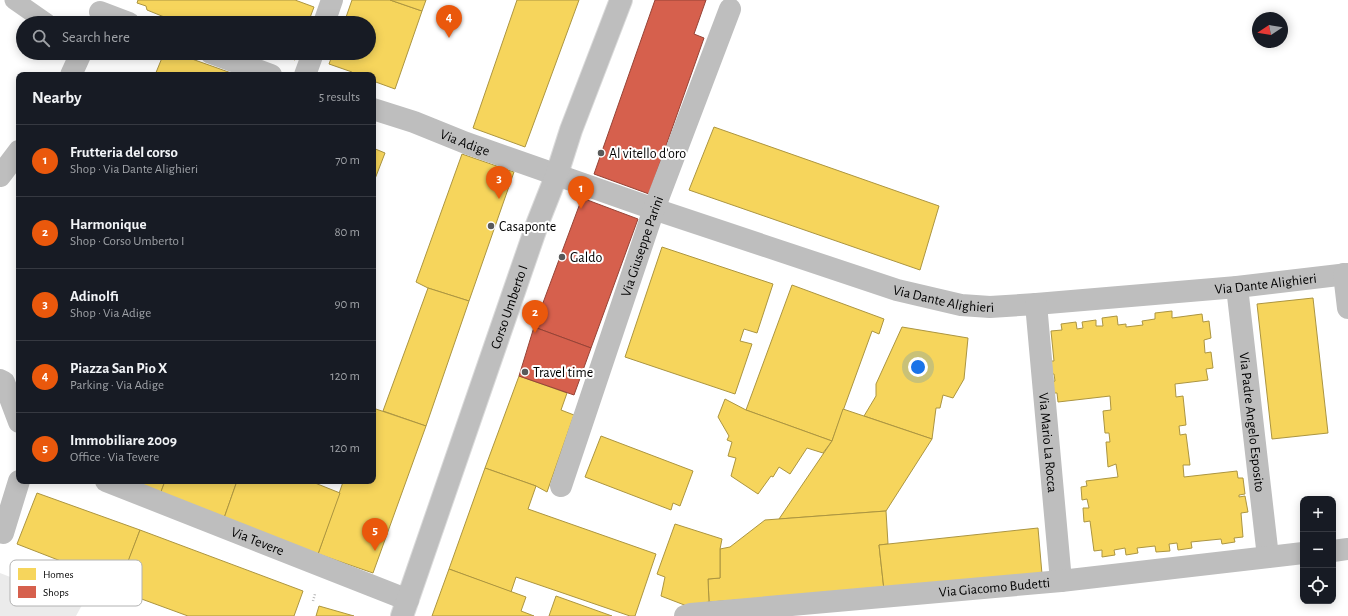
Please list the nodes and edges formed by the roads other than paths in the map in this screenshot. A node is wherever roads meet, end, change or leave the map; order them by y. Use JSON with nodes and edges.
{"nodes":[{"id":1,"x":14,"y":0,"type":"edge"},
{"id":2,"x":332,"y":0,"type":"edge"},
{"id":3,"x":621,"y":0,"type":"edge"},
{"id":4,"x":730,"y":9,"type":"dead end"},
{"id":5,"x":101,"y":12,"type":"edge"},
{"id":6,"x":38,"y":16,"type":"edge"},
{"id":7,"x":111,"y":16,"type":"edge"},
{"id":8,"x":326,"y":16,"type":"edge"},
{"id":9,"x":78,"y":60,"type":"edge"},
{"id":10,"x":230,"y":60,"type":"edge"},
{"id":11,"x":310,"y":60,"type":"edge"},
{"id":12,"x":72,"y":72,"type":"edge"},
{"id":13,"x":263,"y":72,"type":"edge"},
{"id":14,"x":306,"y":72,"type":"edge"},
{"id":15,"x":376,"y":110,"type":"edge"},
{"id":16,"x":16,"y":155,"type":"edge"},
{"id":17,"x":557,"y":174,"type":"junction"},
{"id":18,"x":0,"y":176,"type":"edge"},
{"id":19,"x":654,"y":209,"type":"junction"},
{"id":20,"x":1346,"y":274,"type":"edge"},
{"id":21,"x":1237,"y":287,"type":"junction"},
{"id":22,"x":1036,"y":304,"type":"junction"},
{"id":23,"x":1348,"y":308,"type":"edge"},
{"id":24,"x":0,"y":380,"type":"edge"},
{"id":25,"x":16,"y":414,"type":"edge"},
{"id":26,"x":18,"y":484,"type":"edge"},
{"id":27,"x":113,"y":484,"type":"edge"},
{"id":28,"x":561,"y":486,"type":"dead end"},
{"id":29,"x":3,"y":533,"type":"dead end"},
{"id":30,"x":1348,"y":549,"type":"edge"},
{"id":31,"x":1336,"y":551,"type":"edge"},
{"id":32,"x":1300,"y":554,"type":"edge"},
{"id":33,"x":1268,"y":557,"type":"junction"},
{"id":34,"x":1061,"y":580,"type":"junction"},
{"id":35,"x":405,"y":608,"type":"edge"},
{"id":36,"x":685,"y":616,"type":"edge"}],
"edges":[{"from":1,"to":6,"type":"lane"},
{"from":2,"to":8,"type":"street"},
{"from":3,"to":17,"type":"street","name":"Corso Umberto I"},
{"from":4,"to":19,"type":"street","name":"Via Giuseppe Parini"},
{"from":5,"to":7,"type":"street"},
{"from":9,"to":12,"type":"street"},
{"from":10,"to":13,"type":"street"},
{"from":11,"to":14,"type":"street"},
{"from":15,"to":17,"type":"street","name":"Via Adige"},
{"from":16,"to":18,"type":"street"},
{"from":17,"to":19,"type":"street","name":"Via Dante Alighieri"},
{"from":17,"to":35,"type":"street","name":"Corso Umberto I"},
{"from":19,"to":22,"type":"street","name":"Via Dante Alighieri"},
{"from":19,"to":28,"type":"street","name":"Via Giuseppe Parini"},
{"from":20,"to":21,"type":"street","name":"Via Dante Alighieri"},
{"from":20,"to":23,"type":"street"},
{"from":21,"to":22,"type":"street","name":"Via Dante Alighieri"},
{"from":21,"to":33,"type":"street","name":"Via Padre Angelo Esposito"},
{"from":22,"to":34,"type":"street","name":"Via Mario La Rocca"},
{"from":24,"to":25,"type":"street"},
{"from":26,"to":29,"type":"street"},
{"from":27,"to":35,"type":"street","name":"Via Tevere"},
{"from":30,"to":31,"type":"street"},
{"from":32,"to":33,"type":"street","name":"Via Giacomo Budetti"},
{"from":33,"to":34,"type":"street","name":"Via Giacomo Budetti"},
{"from":34,"to":36,"type":"street","name":"Via Giacomo Budetti"}]}
